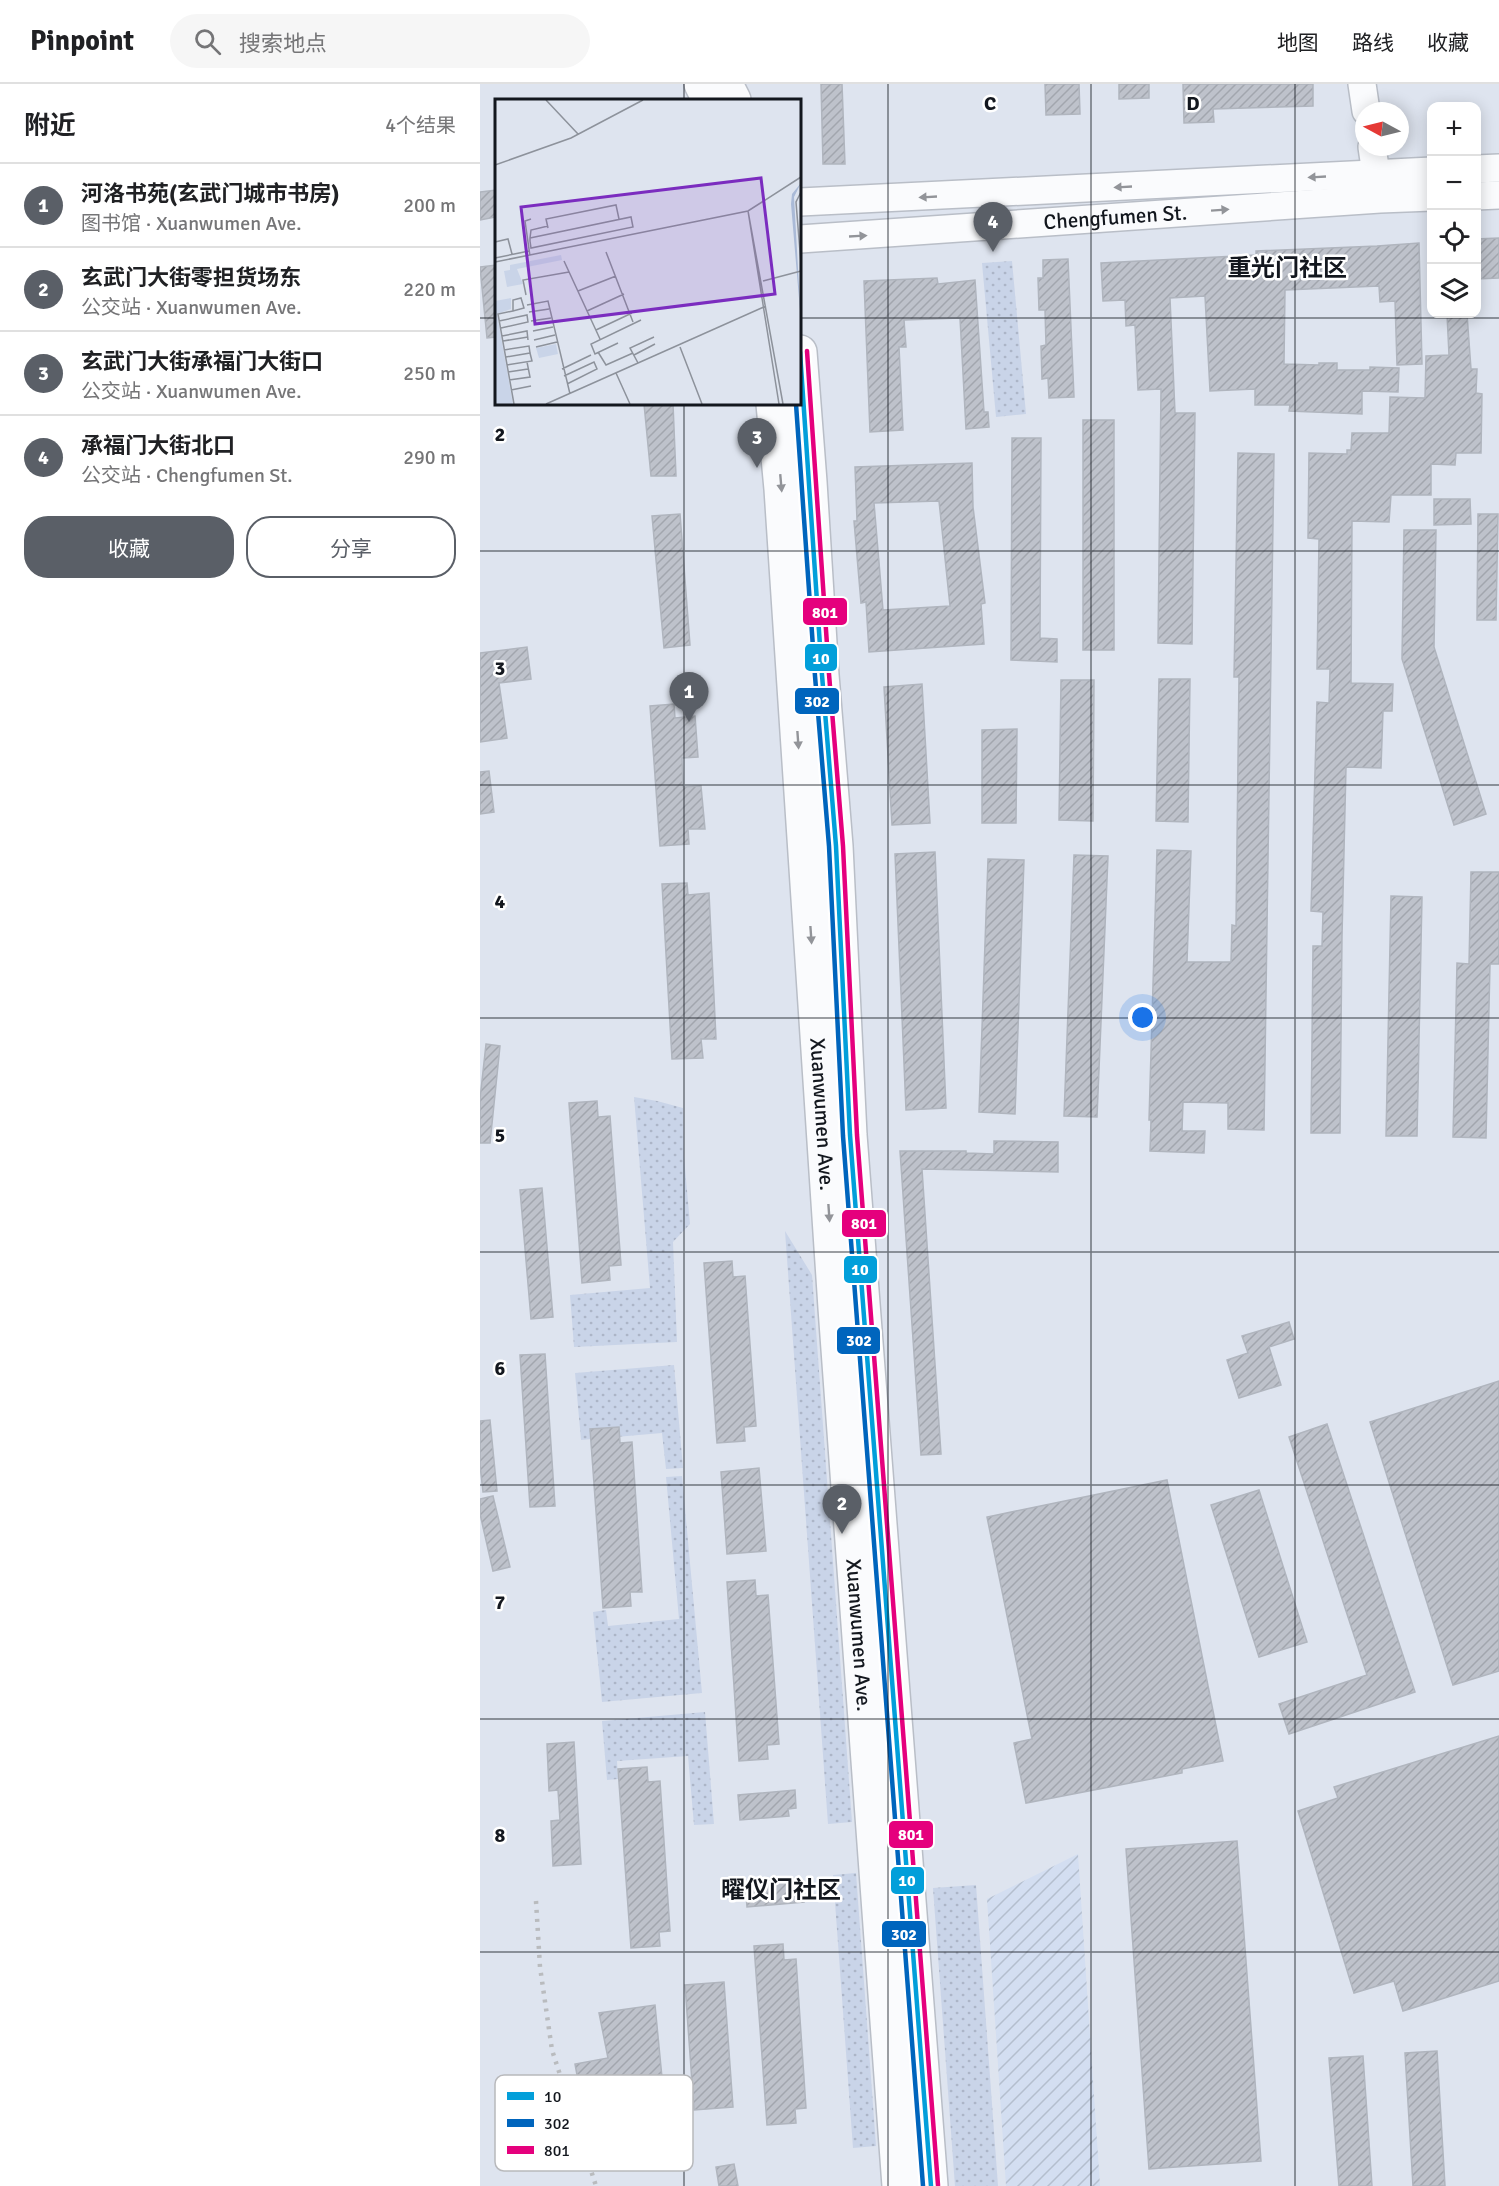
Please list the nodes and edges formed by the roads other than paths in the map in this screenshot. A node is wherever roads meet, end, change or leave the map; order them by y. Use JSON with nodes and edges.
{"nodes":[{"id":1,"x":701,"y":84,"type":"edge"},
{"id":2,"x":726,"y":84,"type":"edge"},
{"id":3,"x":1362,"y":84,"type":"edge"},
{"id":4,"x":708,"y":99,"type":"edge"},
{"id":5,"x":734,"y":99,"type":"edge"},
{"id":6,"x":1365,"y":102,"type":"edge"},
{"id":7,"x":1373,"y":156,"type":"edge"},
{"id":8,"x":1499,"y":168,"type":"edge"},
{"id":9,"x":1481,"y":169,"type":"edge"},
{"id":10,"x":1427,"y":171,"type":"edge"},
{"id":11,"x":1376,"y":174,"type":"junction"},
{"id":12,"x":1499,"y":195,"type":"edge"},
{"id":13,"x":1481,"y":196,"type":"edge"},
{"id":14,"x":1427,"y":197,"type":"edge"},
{"id":15,"x":801,"y":202,"type":"edge"},
{"id":16,"x":801,"y":239,"type":"edge"},
{"id":17,"x":801,"y":365,"type":"edge"},
{"id":18,"x":773,"y":405,"type":"edge"},
{"id":19,"x":898,"y":2186,"type":"edge"},
{"id":20,"x":931,"y":2186,"type":"edge"}],
"edges":[{"from":1,"to":4,"type":"main road"},
{"from":2,"to":5,"type":"main road"},
{"from":3,"to":6,"type":"street"},
{"from":7,"to":11,"type":"street"},
{"from":8,"to":9,"type":"street"},
{"from":10,"to":11,"type":"street","name":"Chengfumen St."},
{"from":11,"to":15,"type":"street","name":"Chengfumen St.","one_way":true},
{"from":12,"to":13,"type":"street"},
{"from":16,"to":14,"type":"street","name":"Chengfumen St.","one_way":true},
{"from":17,"to":20,"type":"main road","name":"Xuanwumen Ave."},
{"from":18,"to":19,"type":"main road","name":"Xuanwumen Ave.","one_way":true}]}
